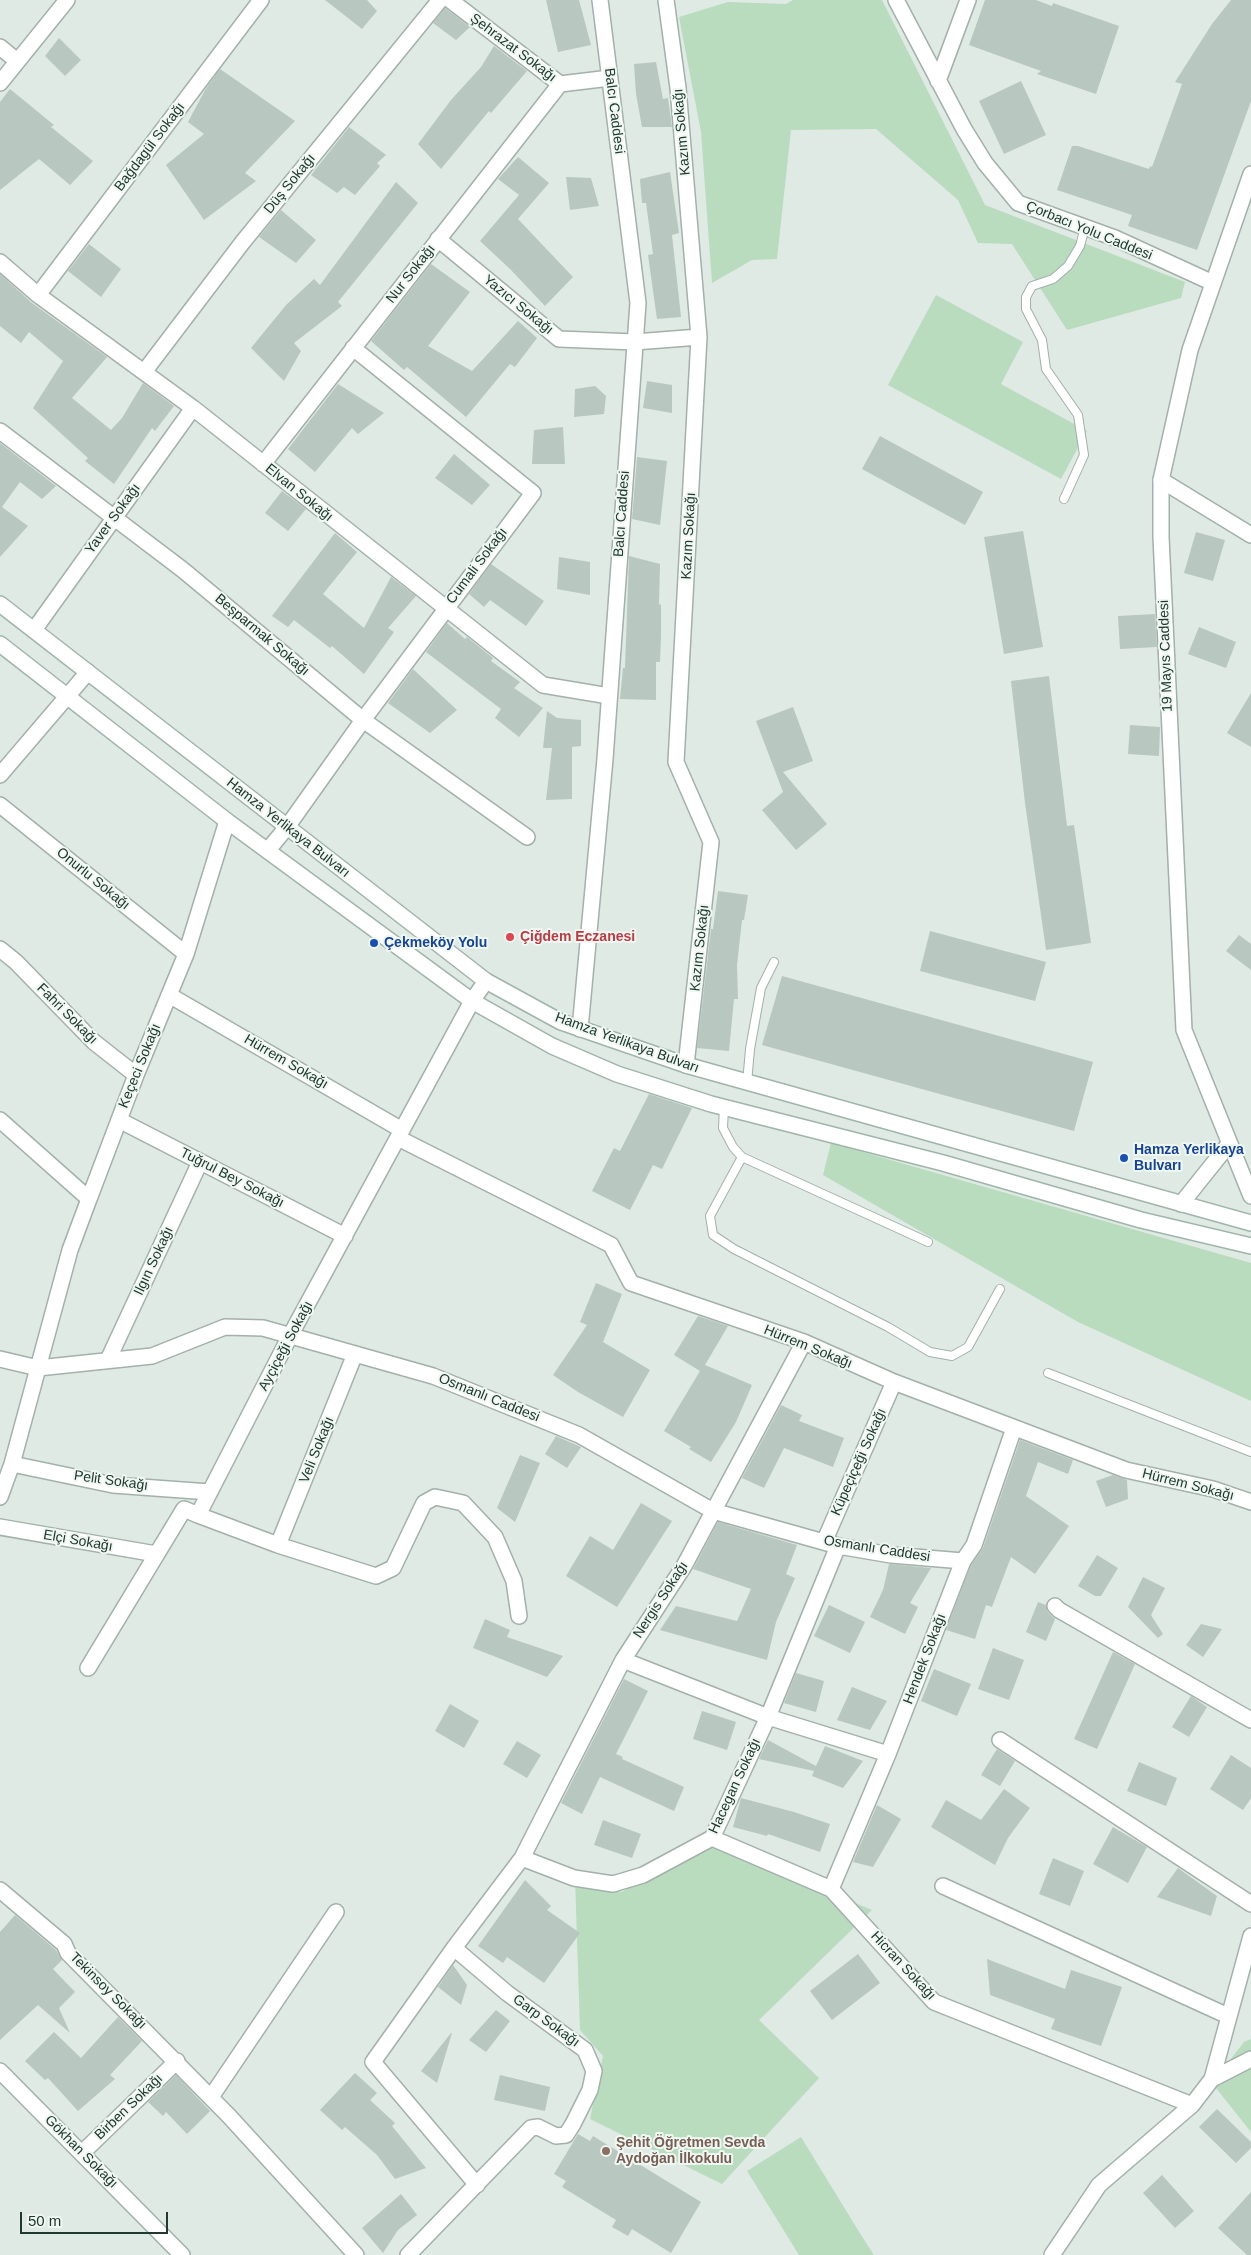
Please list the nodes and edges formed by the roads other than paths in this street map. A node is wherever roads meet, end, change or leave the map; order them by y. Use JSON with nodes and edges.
{"nodes":[{"id":1,"x":67,"y":0,"type":"edge"},
{"id":2,"x":261,"y":0,"type":"edge"},
{"id":3,"x":440,"y":0,"type":"edge"},
{"id":4,"x":450,"y":0,"type":"edge"},
{"id":5,"x":600,"y":0,"type":"edge"},
{"id":6,"x":666,"y":0,"type":"edge"},
{"id":7,"x":896,"y":0,"type":"edge"},
{"id":8,"x":968,"y":0,"type":"edge"},
{"id":9,"x":0,"y":48,"type":"edge"},
{"id":10,"x":17,"y":61,"type":"junction"},
{"id":11,"x":610,"y":78,"type":"junction"},
{"id":12,"x":938,"y":80,"type":"junction"},
{"id":13,"x":0,"y":83,"type":"edge"},
{"id":14,"x":560,"y":84,"type":"junction"},
{"id":15,"x":1251,"y":174,"type":"edge"},
{"id":16,"x":1085,"y":227,"type":"junction"},
{"id":17,"x":438,"y":239,"type":"junction"},
{"id":18,"x":0,"y":262,"type":"edge"},
{"id":19,"x":1213,"y":283,"type":"junction"},
{"id":20,"x":38,"y":294,"type":"junction"},
{"id":21,"x":699,"y":337,"type":"junction"},
{"id":22,"x":635,"y":342,"type":"junction"},
{"id":23,"x":353,"y":348,"type":"junction"},
{"id":24,"x":144,"y":372,"type":"junction"},
{"id":25,"x":193,"y":408,"type":"junction"},
{"id":26,"x":0,"y":431,"type":"edge"},
{"id":27,"x":263,"y":464,"type":"junction"},
{"id":28,"x":1161,"y":480,"type":"junction"},
{"id":29,"x":1064,"y":499,"type":"dead end"},
{"id":30,"x":114,"y":518,"type":"junction"},
{"id":31,"x":1251,"y":535,"type":"edge"},
{"id":32,"x":0,"y":604,"type":"edge"},
{"id":33,"x":445,"y":608,"type":"junction"},
{"id":34,"x":34,"y":630,"type":"junction"},
{"id":35,"x":0,"y":644,"type":"edge"},
{"id":36,"x":88,"y":672,"type":"junction"},
{"id":37,"x":68,"y":696,"type":"junction"},
{"id":38,"x":609,"y":696,"type":"junction"},
{"id":39,"x":364,"y":720,"type":"junction"},
{"id":40,"x":0,"y":775,"type":"edge"},
{"id":41,"x":0,"y":805,"type":"edge"},
{"id":42,"x":227,"y":821,"type":"junction"},
{"id":43,"x":288,"y":827,"type":"junction"},
{"id":44,"x":527,"y":837,"type":"dead end"},
{"id":45,"x":268,"y":850,"type":"junction"},
{"id":46,"x":0,"y":949,"type":"edge"},
{"id":47,"x":186,"y":954,"type":"junction"},
{"id":48,"x":774,"y":962,"type":"dead end"},
{"id":49,"x":486,"y":981,"type":"junction"},
{"id":50,"x":169,"y":995,"type":"junction"},
{"id":51,"x":472,"y":1001,"type":"junction"},
{"id":52,"x":580,"y":1029,"type":"junction"},
{"id":53,"x":686,"y":1065,"type":"junction"},
{"id":54,"x":136,"y":1075,"type":"junction"},
{"id":55,"x":747,"y":1082,"type":"junction"},
{"id":56,"x":724,"y":1107,"type":"junction"},
{"id":57,"x":0,"y":1120,"type":"edge"},
{"id":58,"x":119,"y":1120,"type":"junction"},
{"id":59,"x":400,"y":1134,"type":"junction"},
{"id":60,"x":1229,"y":1144,"type":"junction"},
{"id":61,"x":742,"y":1157,"type":"junction"},
{"id":62,"x":200,"y":1162,"type":"junction"},
{"id":63,"x":1251,"y":1196,"type":"edge"},
{"id":64,"x":89,"y":1198,"type":"junction"},
{"id":65,"x":1181,"y":1204,"type":"junction"},
{"id":66,"x":1251,"y":1223,"type":"edge"},
{"id":67,"x":345,"y":1236,"type":"junction"},
{"id":68,"x":928,"y":1242,"type":"dead end"},
{"id":69,"x":1251,"y":1246,"type":"edge"},
{"id":70,"x":1000,"y":1289,"type":"dead end"},
{"id":71,"x":290,"y":1336,"type":"junction"},
{"id":72,"x":804,"y":1342,"type":"junction"},
{"id":73,"x":355,"y":1354,"type":"junction"},
{"id":74,"x":0,"y":1359,"type":"edge"},
{"id":75,"x":108,"y":1360,"type":"junction"},
{"id":76,"x":38,"y":1368,"type":"junction"},
{"id":77,"x":1048,"y":1373,"type":"dead end"},
{"id":78,"x":894,"y":1382,"type":"junction"},
{"id":79,"x":1014,"y":1428,"type":"junction"},
{"id":80,"x":1251,"y":1452,"type":"edge"},
{"id":81,"x":12,"y":1464,"type":"junction"},
{"id":82,"x":210,"y":1492,"type":"junction"},
{"id":83,"x":0,"y":1497,"type":"edge"},
{"id":84,"x":1251,"y":1502,"type":"edge"},
{"id":85,"x":713,"y":1512,"type":"junction"},
{"id":86,"x":198,"y":1515,"type":"junction"},
{"id":87,"x":0,"y":1527,"type":"edge"},
{"id":88,"x":831,"y":1544,"type":"junction"},
{"id":89,"x":278,"y":1546,"type":"junction"},
{"id":90,"x":156,"y":1554,"type":"junction"},
{"id":91,"x":963,"y":1561,"type":"junction"},
{"id":92,"x":1056,"y":1606,"type":"dead end"},
{"id":93,"x":519,"y":1616,"type":"dead end"},
{"id":94,"x":623,"y":1660,"type":"junction"},
{"id":95,"x":88,"y":1668,"type":"dead end"},
{"id":96,"x":768,"y":1717,"type":"junction"},
{"id":97,"x":1251,"y":1720,"type":"edge"},
{"id":98,"x":1000,"y":1740,"type":"dead end"},
{"id":99,"x":888,"y":1754,"type":"junction"},
{"id":100,"x":712,"y":1838,"type":"junction"},
{"id":101,"x":522,"y":1858,"type":"junction"},
{"id":102,"x":943,"y":1886,"type":"dead end"},
{"id":103,"x":831,"y":1889,"type":"junction"},
{"id":104,"x":0,"y":1890,"type":"edge"},
{"id":105,"x":1251,"y":1904,"type":"edge"},
{"id":106,"x":336,"y":1912,"type":"dead end"},
{"id":107,"x":1251,"y":1936,"type":"edge"},
{"id":108,"x":454,"y":1948,"type":"junction"},
{"id":109,"x":1228,"y":2016,"type":"junction"},
{"id":110,"x":1251,"y":2059,"type":"edge"},
{"id":111,"x":177,"y":2061,"type":"junction"},
{"id":112,"x":0,"y":2071,"type":"edge"},
{"id":113,"x":1212,"y":2080,"type":"junction"},
{"id":114,"x":211,"y":2097,"type":"junction"},
{"id":115,"x":1192,"y":2105,"type":"junction"},
{"id":116,"x":82,"y":2154,"type":"junction"},
{"id":117,"x":477,"y":2185,"type":"junction"},
{"id":118,"x":182,"y":2255,"type":"edge"},
{"id":119,"x":356,"y":2255,"type":"edge"},
{"id":120,"x":408,"y":2255,"type":"edge"},
{"id":121,"x":1052,"y":2255,"type":"edge"}],
"edges":[{"from":1,"to":10,"type":"street"},
{"from":2,"to":20,"type":"street","name":"Bağdagül Sokağı"},
{"from":3,"to":24,"type":"street","name":"Düş Sokağı"},
{"from":4,"to":14,"type":"street","name":"Şehrazat Sokağı"},
{"from":5,"to":11,"type":"street","name":"Balcı Caddesi"},
{"from":6,"to":21,"type":"street","name":"Kazım Sokağı"},
{"from":7,"to":12,"type":"street","name":"Çorbacı Yolu Caddesi"},
{"from":8,"to":12,"type":"street"},
{"from":9,"to":10,"type":"street"},
{"from":10,"to":13,"type":"street"},
{"from":11,"to":14,"type":"street","name":"Şehrazat Sokağı"},
{"from":11,"to":22,"type":"street","name":"Balcı Caddesi"},
{"from":12,"to":16,"type":"street","name":"Çorbacı Yolu Caddesi"},
{"from":14,"to":17,"type":"street","name":"Nur Sokağı"},
{"from":15,"to":19,"type":"street","name":"19 Mayıs Caddesi"},
{"from":16,"to":19,"type":"street","name":"Çorbacı Yolu Caddesi"},
{"from":16,"to":29,"type":"lane"},
{"from":17,"to":22,"type":"street","name":"Yazıcı Sokağı"},
{"from":17,"to":23,"type":"street","name":"Nur Sokağı"},
{"from":18,"to":20,"type":"street","name":"Elvan Sokağı"},
{"from":19,"to":28,"type":"street","name":"19 Mayıs Caddesi"},
{"from":20,"to":24,"type":"street","name":"Elvan Sokağı"},
{"from":21,"to":22,"type":"street","name":"Yazıcı Sokağı"},
{"from":21,"to":53,"type":"street","name":"Kazım Sokağı"},
{"from":22,"to":38,"type":"street","name":"Balcı Caddesi"},
{"from":23,"to":27,"type":"street","name":"Nur Sokağı"},
{"from":23,"to":33,"type":"street","name":"Cumali Sokağı"},
{"from":24,"to":25,"type":"street","name":"Elvan Sokağı"},
{"from":25,"to":27,"type":"street","name":"Elvan Sokağı"},
{"from":25,"to":30,"type":"street","name":"Yaver Sokağı"},
{"from":26,"to":30,"type":"street","name":"Beşparmak Sokağı"},
{"from":27,"to":33,"type":"street","name":"Elvan Sokağı"},
{"from":28,"to":31,"type":"street"},
{"from":28,"to":60,"type":"street","name":"19 Mayıs Caddesi"},
{"from":30,"to":34,"type":"street","name":"Yaver Sokağı"},
{"from":30,"to":39,"type":"street","name":"Beşparmak Sokağı"},
{"from":32,"to":34,"type":"street","name":"Hamza Yerlikaya Bulvarı"},
{"from":33,"to":38,"type":"street","name":"Elvan Sokağı"},
{"from":33,"to":39,"type":"street","name":"Cumali Sokağı"},
{"from":34,"to":36,"type":"street","name":"Hamza Yerlikaya Bulvarı"},
{"from":35,"to":37,"type":"street","name":"Hamza Yerlikaya Bulvarı"},
{"from":36,"to":37,"type":"street"},
{"from":36,"to":43,"type":"street","name":"Hamza Yerlikaya Bulvarı"},
{"from":37,"to":40,"type":"street"},
{"from":37,"to":42,"type":"street","name":"Hamza Yerlikaya Bulvarı"},
{"from":38,"to":52,"type":"street","name":"Balcı Caddesi"},
{"from":39,"to":43,"type":"street","name":"Cumali Sokağı"},
{"from":39,"to":44,"type":"street","name":"Beşparmak Sokağı"},
{"from":41,"to":47,"type":"street","name":"Onurlu Sokağı"},
{"from":42,"to":45,"type":"street","name":"Hamza Yerlikaya Bulvarı"},
{"from":42,"to":47,"type":"street","name":"Keçeci Sokağı"},
{"from":43,"to":45,"type":"street","name":"Cumali Sokağı"},
{"from":43,"to":49,"type":"street","name":"Hamza Yerlikaya Bulvarı"},
{"from":45,"to":51,"type":"street","name":"Hamza Yerlikaya Bulvarı"},
{"from":46,"to":54,"type":"street","name":"Fahri Sokağı"},
{"from":47,"to":50,"type":"street","name":"Keçeci Sokağı"},
{"from":48,"to":55,"type":"lane"},
{"from":49,"to":51,"type":"street","name":"Ayçiçeği Sokağı"},
{"from":49,"to":52,"type":"street","name":"Hamza Yerlikaya Bulvarı"},
{"from":50,"to":54,"type":"street","name":"Keçeci Sokağı"},
{"from":50,"to":59,"type":"street","name":"Hürrem Sokağı"},
{"from":51,"to":56,"type":"street","name":"Hamza Yerlikaya Bulvarı"},
{"from":51,"to":59,"type":"street","name":"Ayçiçeği Sokağı"},
{"from":52,"to":53,"type":"street","name":"Hamza Yerlikaya Bulvarı"},
{"from":53,"to":55,"type":"street","name":"Hamza Yerlikaya Bulvarı"},
{"from":54,"to":58,"type":"street","name":"Keçeci Sokağı"},
{"from":55,"to":65,"type":"street","name":"Hamza Yerlikaya Bulvarı"},
{"from":56,"to":61,"type":"lane"},
{"from":56,"to":69,"type":"street","name":"Hamza Yerlikaya Bulvarı"},
{"from":57,"to":64,"type":"street"},
{"from":58,"to":62,"type":"street","name":"Tuğrul Bey Sokağı"},
{"from":58,"to":64,"type":"street","name":"Keçeci Sokağı"},
{"from":59,"to":67,"type":"street","name":"Ayçiçeği Sokağı"},
{"from":59,"to":72,"type":"street","name":"Hürrem Sokağı"},
{"from":60,"to":63,"type":"street","name":"19 Mayıs Caddesi"},
{"from":60,"to":65,"type":"street"},
{"from":61,"to":68,"type":"lane"},
{"from":61,"to":70,"type":"lane"},
{"from":62,"to":67,"type":"street","name":"Tuğrul Bey Sokağı"},
{"from":62,"to":75,"type":"street","name":"Ilgın Sokağı"},
{"from":64,"to":76,"type":"street","name":"Keçeci Sokağı"},
{"from":65,"to":66,"type":"street","name":"Hamza Yerlikaya Bulvarı"},
{"from":67,"to":71,"type":"street","name":"Ayçiçeği Sokağı"},
{"from":71,"to":73,"type":"street","name":"Osmanlı Caddesi"},
{"from":71,"to":75,"type":"street","name":"Osmanlı Caddesi"},
{"from":71,"to":82,"type":"street","name":"Ayçiçeği Sokağı"},
{"from":72,"to":78,"type":"street","name":"Hürrem Sokağı"},
{"from":72,"to":85,"type":"street","name":"Nergis Sokağı"},
{"from":73,"to":85,"type":"street","name":"Osmanlı Caddesi"},
{"from":73,"to":89,"type":"street","name":"Veli Sokağı"},
{"from":74,"to":76,"type":"street","name":"Osmanlı Caddesi"},
{"from":75,"to":76,"type":"street","name":"Osmanlı Caddesi"},
{"from":76,"to":81,"type":"street","name":"Keçeci Sokağı"},
{"from":77,"to":80,"type":"lane"},
{"from":78,"to":79,"type":"street","name":"Hürrem Sokağı"},
{"from":78,"to":88,"type":"street","name":"Küpeçiçeği Sokağı"},
{"from":79,"to":84,"type":"street","name":"Hürrem Sokağı"},
{"from":79,"to":91,"type":"street","name":"Hendek Sokağı"},
{"from":81,"to":82,"type":"street","name":"Pelit Sokağı"},
{"from":81,"to":83,"type":"street","name":"Keçeci Sokağı"},
{"from":82,"to":86,"type":"street","name":"Ayçiçeği Sokağı"},
{"from":85,"to":88,"type":"street","name":"Osmanlı Caddesi"},
{"from":85,"to":94,"type":"street","name":"Nergis Sokağı"},
{"from":86,"to":89,"type":"street"},
{"from":86,"to":90,"type":"street"},
{"from":87,"to":90,"type":"street","name":"Elçi Sokağı"},
{"from":88,"to":91,"type":"street","name":"Osmanlı Caddesi"},
{"from":88,"to":96,"type":"street","name":"Hacegan Sokağı"},
{"from":89,"to":93,"type":"street"},
{"from":90,"to":95,"type":"street"},
{"from":91,"to":99,"type":"street","name":"Hendek Sokağı"},
{"from":92,"to":97,"type":"street"},
{"from":94,"to":96,"type":"street"},
{"from":94,"to":101,"type":"street","name":"Nergis Sokağı"},
{"from":96,"to":99,"type":"street"},
{"from":96,"to":100,"type":"street","name":"Hacegan Sokağı"},
{"from":98,"to":105,"type":"street"},
{"from":99,"to":103,"type":"street","name":"Hendek Sokağı"},
{"from":100,"to":101,"type":"street","name":"Hacegan Sokağı"},
{"from":100,"to":103,"type":"street","name":"Hicran Sokağı"},
{"from":101,"to":108,"type":"street","name":"Nergis Sokağı"},
{"from":102,"to":109,"type":"street"},
{"from":103,"to":115,"type":"street","name":"Hicran Sokağı"},
{"from":104,"to":111,"type":"street","name":"Tekinsoy Sokağı"},
{"from":106,"to":114,"type":"street"},
{"from":107,"to":109,"type":"street"},
{"from":108,"to":117,"type":"street","name":"Nergis Sokağı"},
{"from":108,"to":117,"type":"street","name":"Garp Sokağı"},
{"from":109,"to":113,"type":"street"},
{"from":110,"to":113,"type":"street"},
{"from":111,"to":114,"type":"street","name":"Tekinsoy Sokağı"},
{"from":111,"to":116,"type":"street","name":"Birben Sokağı"},
{"from":112,"to":116,"type":"street","name":"Gökhan Sokağı"},
{"from":113,"to":115,"type":"street"},
{"from":114,"to":119,"type":"street","name":"Tekinsoy Sokağı"},
{"from":115,"to":121,"type":"street"},
{"from":116,"to":118,"type":"street","name":"Gökhan Sokağı"},
{"from":117,"to":120,"type":"street"}]}
